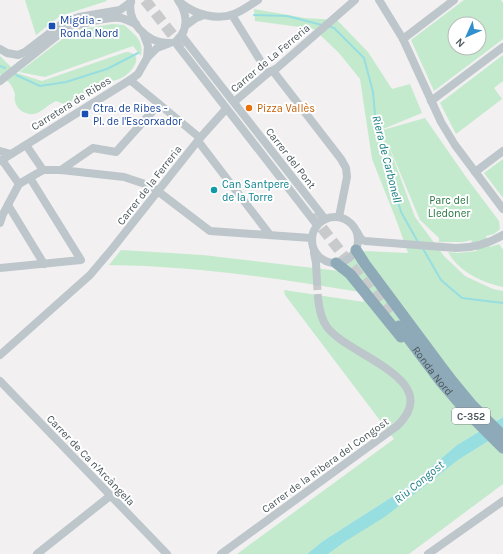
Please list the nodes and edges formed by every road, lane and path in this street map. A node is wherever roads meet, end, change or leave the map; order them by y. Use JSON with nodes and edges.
{"nodes":[{"id":1,"x":258,"y":0,"type":"edge"},
{"id":2,"x":355,"y":0,"type":"edge"},
{"id":3,"x":379,"y":0,"type":"edge"},
{"id":4,"x":454,"y":0,"type":"edge"},
{"id":5,"x":131,"y":1,"type":"edge"},
{"id":6,"x":179,"y":1,"type":"edge"},
{"id":7,"x":204,"y":15,"type":"junction"},
{"id":8,"x":232,"y":15,"type":"junction"},
{"id":9,"x":136,"y":24,"type":"junction"},
{"id":10,"x":185,"y":26,"type":"junction"},
{"id":11,"x":143,"y":32,"type":"junction"},
{"id":12,"x":182,"y":36,"type":"junction"},
{"id":13,"x":403,"y":38,"type":"junction"},
{"id":14,"x":172,"y":42,"type":"junction"},
{"id":15,"x":503,"y":47,"type":"edge"},
{"id":16,"x":0,"y":50,"type":"edge"},
{"id":17,"x":15,"y":54,"type":"junction"},
{"id":18,"x":147,"y":58,"type":"junction"},
{"id":19,"x":16,"y":67,"type":"junction"},
{"id":20,"x":271,"y":72,"type":"junction"},
{"id":21,"x":1,"y":79,"type":"edge"},
{"id":22,"x":130,"y":80,"type":"junction"},
{"id":23,"x":431,"y":101,"type":"junction"},
{"id":24,"x":234,"y":102,"type":"junction"},
{"id":25,"x":158,"y":104,"type":"junction"},
{"id":26,"x":226,"y":109,"type":"junction"},
{"id":27,"x":199,"y":139,"type":"junction"},
{"id":28,"x":26,"y":145,"type":"junction"},
{"id":29,"x":503,"y":151,"type":"edge"},
{"id":30,"x":1,"y":157,"type":"edge"},
{"id":31,"x":43,"y":170,"type":"junction"},
{"id":32,"x":61,"y":170,"type":"junction"},
{"id":33,"x":475,"y":172,"type":"junction"},
{"id":34,"x":30,"y":178,"type":"junction"},
{"id":35,"x":19,"y":184,"type":"junction"},
{"id":36,"x":158,"y":191,"type":"junction"},
{"id":37,"x":8,"y":205,"type":"junction"},
{"id":38,"x":0,"y":209,"type":"edge"},
{"id":39,"x":503,"y":209,"type":"edge"},
{"id":40,"x":339,"y":217,"type":"junction"},
{"id":41,"x":325,"y":219,"type":"junction"},
{"id":42,"x":0,"y":224,"type":"edge"},
{"id":43,"x":317,"y":225,"type":"junction"},
{"id":44,"x":357,"y":232,"type":"junction"},
{"id":45,"x":270,"y":235,"type":"junction"},
{"id":46,"x":503,"y":235,"type":"edge"},
{"id":47,"x":312,"y":238,"type":"junction"},
{"id":48,"x":368,"y":241,"type":"junction"},
{"id":49,"x":356,"y":249,"type":"junction"},
{"id":50,"x":313,"y":250,"type":"junction"},
{"id":51,"x":335,"y":263,"type":"junction"},
{"id":52,"x":44,"y":264,"type":"junction"},
{"id":53,"x":0,"y":268,"type":"edge"},
{"id":54,"x":318,"y":298,"type":"tunnel mouth"},
{"id":55,"x":400,"y":324,"type":"dead end"},
{"id":56,"x":0,"y":355,"type":"edge"},
{"id":57,"x":445,"y":380,"type":"junction"},
{"id":58,"x":0,"y":381,"type":"edge"},
{"id":59,"x":503,"y":436,"type":"edge"},
{"id":60,"x":503,"y":448,"type":"edge"},
{"id":61,"x":110,"y":496,"type":"junction"},
{"id":62,"x":503,"y":501,"type":"edge"},
{"id":63,"x":37,"y":554,"type":"edge"},
{"id":64,"x":167,"y":554,"type":"edge"},
{"id":65,"x":221,"y":554,"type":"edge"},
{"id":66,"x":428,"y":554,"type":"edge"}],
"edges":[{"from":1,"to":8,"type":"street"},
{"from":2,"to":20,"type":"street","name":"Carrer de La Ferreria"},
{"from":3,"to":13,"type":"street"},
{"from":4,"to":13,"type":"street"},
{"from":5,"to":9,"type":"street"},
{"from":5,"to":17,"type":"street"},
{"from":6,"to":7,"type":"street"},
{"from":6,"to":10,"type":"street"},
{"from":7,"to":8,"type":"street"},
{"from":7,"to":10,"type":"street"},
{"from":8,"to":20,"type":"street"},
{"from":9,"to":11,"type":"street"},
{"from":9,"to":19,"type":"street"},
{"from":10,"to":12,"type":"street"},
{"from":11,"to":14,"type":"street"},
{"from":11,"to":18,"type":"street"},
{"from":12,"to":14,"type":"street","name":"Carretera de Ribes"},
{"from":12,"to":24,"type":"street","name":"Carrer del Pont"},
{"from":13,"to":23,"type":"street"},
{"from":14,"to":18,"type":"street","name":"Carretera de Ribes"},
{"from":14,"to":26,"type":"street","name":"Carrer del Pont"},
{"from":15,"to":23,"type":"street"},
{"from":16,"to":17,"type":"street"},
{"from":17,"to":19,"type":"street"},
{"from":18,"to":22,"type":"street","name":"Carretera de Ribes"},
{"from":19,"to":21,"type":"street"},
{"from":20,"to":24,"type":"street","name":"Carrer de La Ferreria"},
{"from":20,"to":40,"type":"street"},
{"from":22,"to":25,"type":"street"},
{"from":22,"to":28,"type":"street","name":"Carretera de Ribes"},
{"from":23,"to":33,"type":"street"},
{"from":24,"to":41,"type":"street","name":"Carrer del Pont"},
{"from":25,"to":27,"type":"street"},
{"from":25,"to":32,"type":"street"},
{"from":26,"to":27,"type":"street","name":"Carrer de la Ferreria"},
{"from":26,"to":43,"type":"street","name":"Carrer del Pont"},
{"from":27,"to":36,"type":"street","name":"Carrer de la Ferreria"},
{"from":27,"to":45,"type":"street"},
{"from":28,"to":30,"type":"street","name":"Carretera de Ribes"},
{"from":28,"to":31,"type":"street"},
{"from":29,"to":33,"type":"street"},
{"from":30,"to":35,"type":"street"},
{"from":31,"to":32,"type":"street"},
{"from":31,"to":34,"type":"street"},
{"from":32,"to":36,"type":"street"},
{"from":33,"to":39,"type":"street"},
{"from":34,"to":35,"type":"street"},
{"from":34,"to":52,"type":"street"},
{"from":35,"to":37,"type":"street"},
{"from":36,"to":45,"type":"street"},
{"from":36,"to":56,"type":"street","name":"Carrer de la Ferreria"},
{"from":37,"to":38,"type":"street"},
{"from":37,"to":42,"type":"street"},
{"from":37,"to":52,"type":"street"},
{"from":40,"to":41,"type":"street"},
{"from":40,"to":44,"type":"street"},
{"from":41,"to":43,"type":"street"},
{"from":43,"to":47,"type":"street"},
{"from":44,"to":48,"type":"street"},
{"from":44,"to":49,"type":"street"},
{"from":45,"to":47,"type":"street"},
{"from":46,"to":48,"type":"street"},
{"from":47,"to":50,"type":"street"},
{"from":48,"to":49,"type":"street"},
{"from":49,"to":51,"type":"street"},
{"from":49,"to":57,"type":"highway"},
{"from":50,"to":51,"type":"street"},
{"from":50,"to":51,"type":"street"},
{"from":51,"to":57,"type":"highway"},
{"from":52,"to":53,"type":"street"},
{"from":54,"to":65,"type":"street","name":"Carrer de la Ribera del Congost"},
{"from":55,"to":57,"type":"highway","name":"Ronda Nord","number":"C-352"},
{"from":57,"to":59,"type":"highway","name":"Ronda Nord","number":"C-352"},
{"from":57,"to":60,"type":"highway","name":"Ronda Nord","number":"C-352"},
{"from":58,"to":61,"type":"street","name":"Carrer de Ca n'Arcàngela"},
{"from":61,"to":63,"type":"street"},
{"from":61,"to":64,"type":"street","name":"Carrer de Ca n'Arcàngela"},
{"from":62,"to":66,"type":"street"}]}
